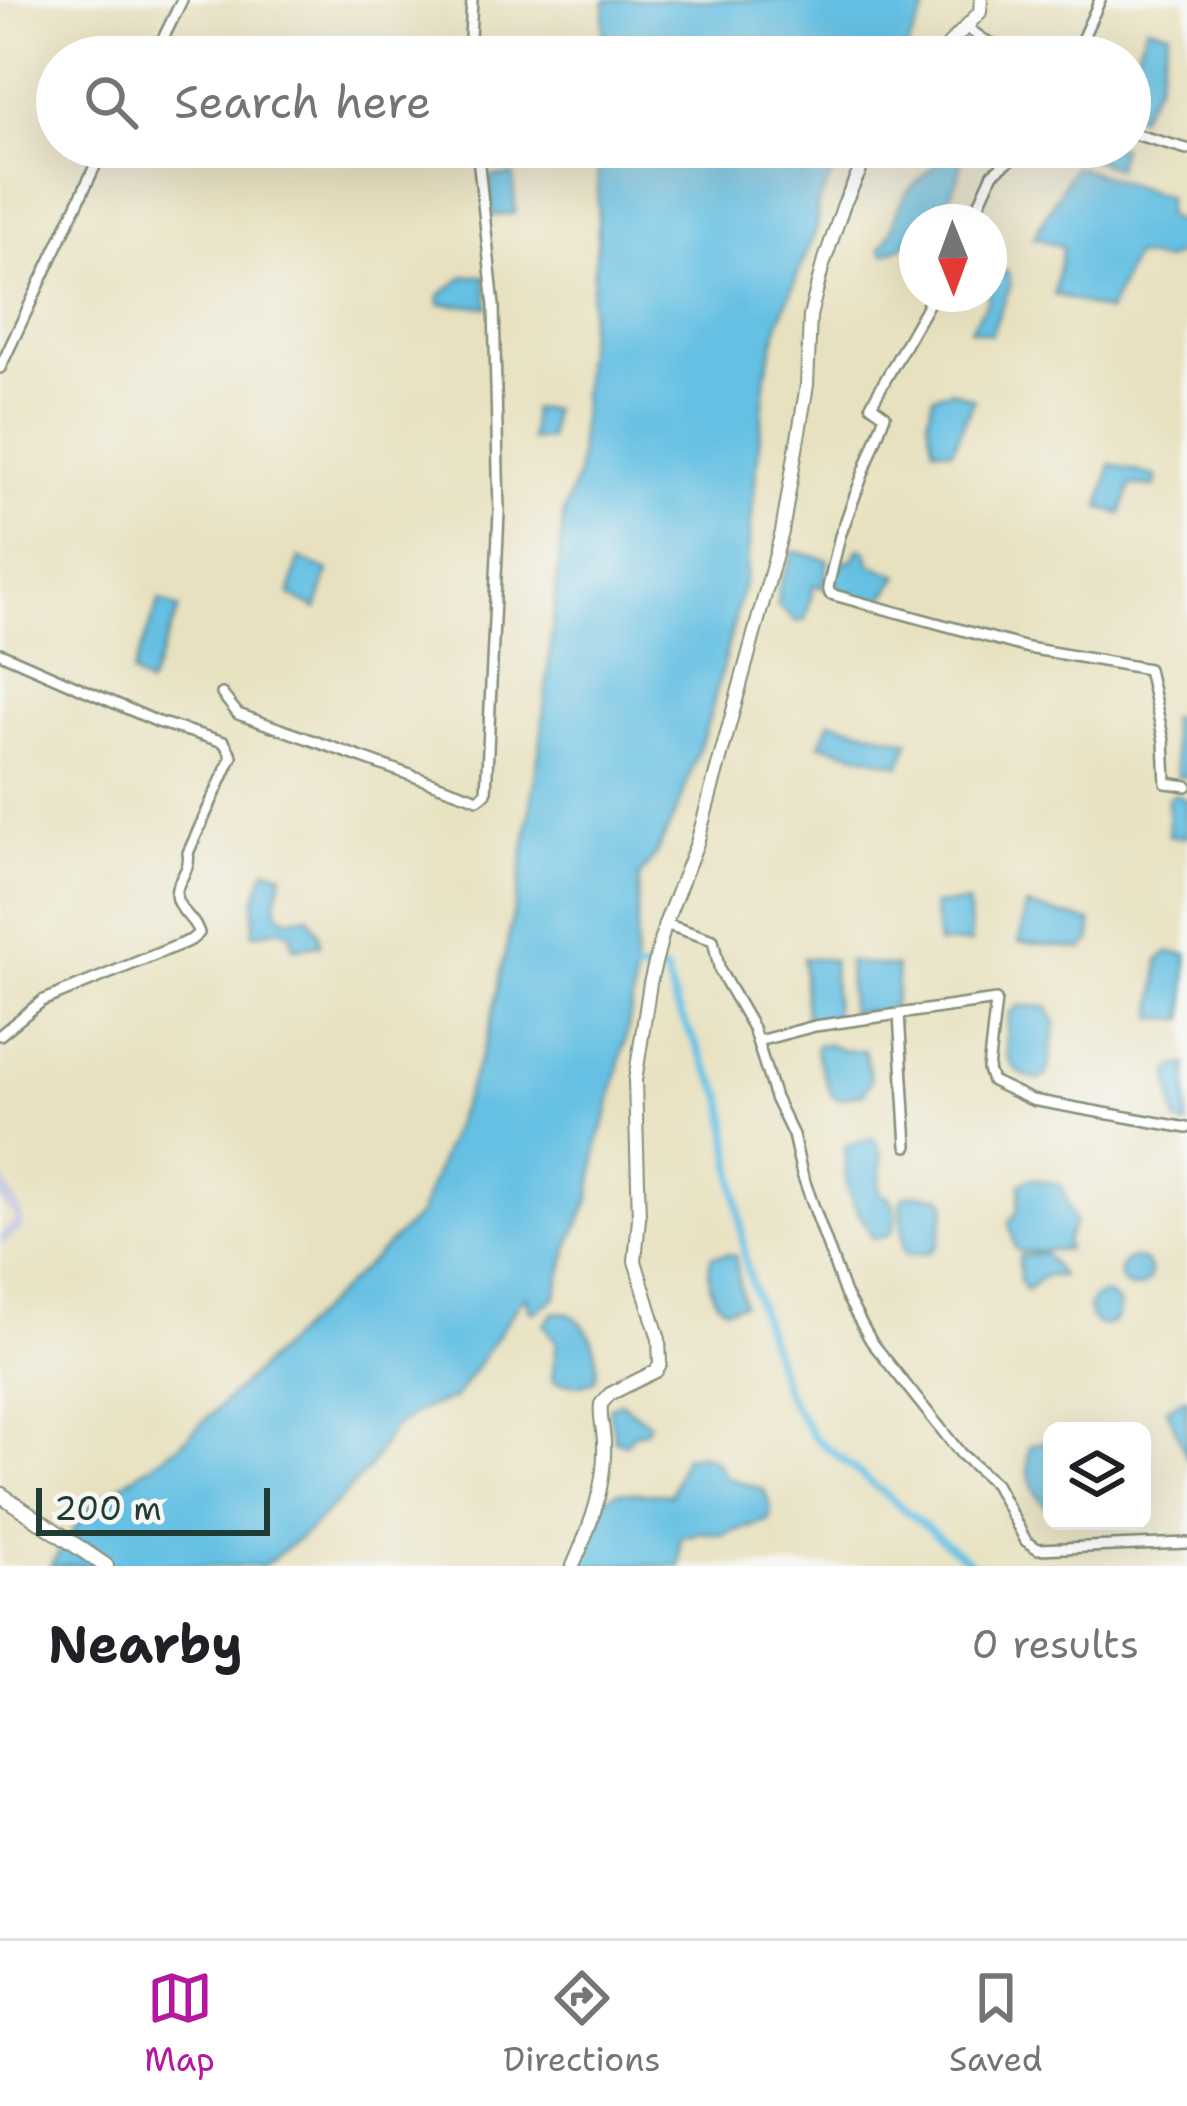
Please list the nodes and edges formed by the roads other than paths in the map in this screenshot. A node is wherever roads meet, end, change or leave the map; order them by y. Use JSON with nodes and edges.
{"nodes":[{"id":1,"x":182,"y":0,"type":"edge"},
{"id":2,"x":472,"y":0,"type":"edge"},
{"id":3,"x":981,"y":0,"type":"edge"},
{"id":4,"x":1100,"y":0,"type":"edge"},
{"id":5,"x":966,"y":27,"type":"junction"},
{"id":6,"x":164,"y":36,"type":"edge"},
{"id":7,"x":471,"y":36,"type":"edge"},
{"id":8,"x":957,"y":36,"type":"edge"},
{"id":9,"x":978,"y":36,"type":"edge"},
{"id":10,"x":1083,"y":36,"type":"edge"},
{"id":11,"x":1151,"y":139,"type":"edge"},
{"id":12,"x":1187,"y":149,"type":"edge"},
{"id":13,"x":94,"y":168,"type":"edge"},
{"id":14,"x":479,"y":168,"type":"edge"},
{"id":15,"x":861,"y":168,"type":"edge"},
{"id":16,"x":1000,"y":168,"type":"edge"},
{"id":17,"x":979,"y":204,"type":"edge"},
{"id":18,"x":924,"y":312,"type":"edge"},
{"id":19,"x":0,"y":368,"type":"edge"},
{"id":20,"x":0,"y":653,"type":"edge"},
{"id":21,"x":223,"y":694,"type":"dead end"},
{"id":22,"x":1187,"y":786,"type":"edge"},
{"id":23,"x":665,"y":924,"type":"junction"},
{"id":24,"x":898,"y":1014,"type":"junction"},
{"id":25,"x":0,"y":1035,"type":"edge"},
{"id":26,"x":758,"y":1040,"type":"junction"},
{"id":27,"x":1187,"y":1128,"type":"edge"},
{"id":28,"x":907,"y":1146,"type":"dead end"},
{"id":29,"x":0,"y":1493,"type":"edge"},
{"id":30,"x":0,"y":1506,"type":"edge"},
{"id":31,"x":20,"y":1515,"type":"junction"},
{"id":32,"x":1187,"y":1543,"type":"edge"},
{"id":33,"x":92,"y":1566,"type":"edge"},
{"id":34,"x":106,"y":1566,"type":"edge"},
{"id":35,"x":573,"y":1566,"type":"edge"}],
"edges":[{"from":1,"to":6,"type":"street"},
{"from":2,"to":7,"type":"street"},
{"from":3,"to":5,"type":"main road"},
{"from":4,"to":10,"type":"street"},
{"from":5,"to":8,"type":"main road"},
{"from":5,"to":9,"type":"street"},
{"from":11,"to":12,"type":"street"},
{"from":13,"to":19,"type":"street"},
{"from":14,"to":21,"type":"street"},
{"from":15,"to":23,"type":"main road"},
{"from":16,"to":17,"type":"street"},
{"from":18,"to":22,"type":"street"},
{"from":20,"to":25,"type":"street"},
{"from":23,"to":26,"type":"street"},
{"from":23,"to":35,"type":"main road"},
{"from":24,"to":26,"type":"street"},
{"from":24,"to":27,"type":"street"},
{"from":24,"to":28,"type":"street"},
{"from":26,"to":32,"type":"street"},
{"from":29,"to":31,"type":"highway"},
{"from":30,"to":31,"type":"highway"},
{"from":31,"to":33,"type":"highway"},
{"from":31,"to":34,"type":"highway"}]}
